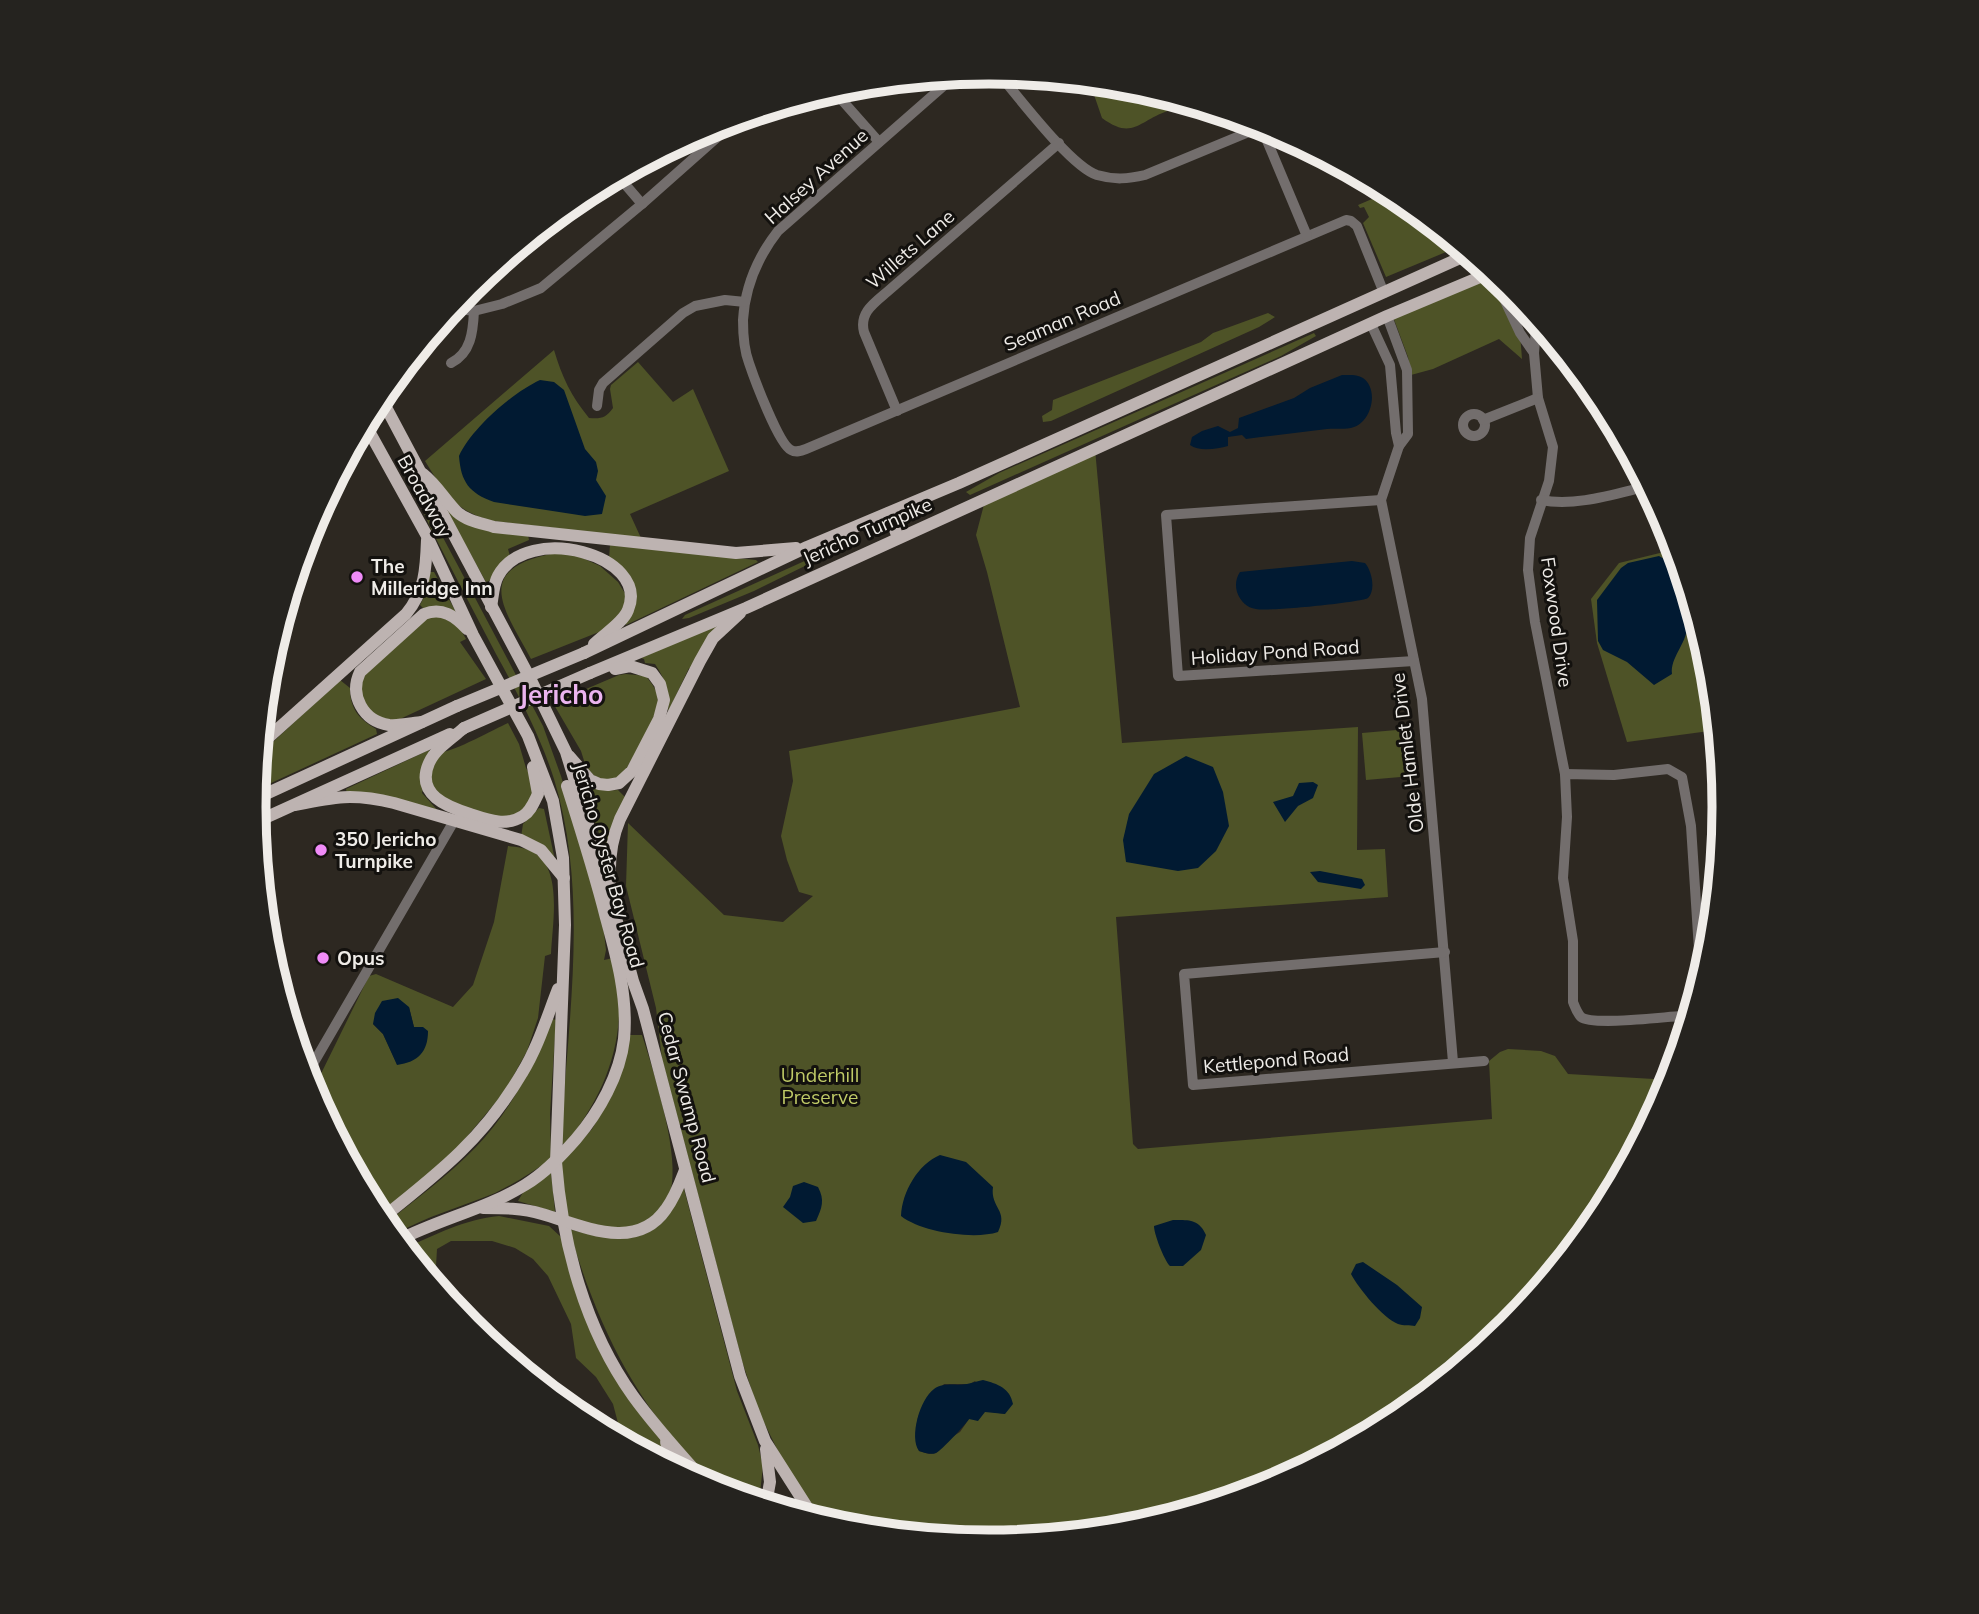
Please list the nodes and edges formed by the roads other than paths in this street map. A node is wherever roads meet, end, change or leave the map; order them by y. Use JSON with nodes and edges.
{"nodes":[{"id":1,"x":1008,"y":85,"type":"edge"},
{"id":2,"x":944,"y":86,"type":"edge"},
{"id":3,"x":841,"y":100,"type":"edge"},
{"id":4,"x":1247,"y":132,"type":"edge"},
{"id":5,"x":1265,"y":139,"type":"edge"},
{"id":6,"x":709,"y":141,"type":"edge"},
{"id":7,"x":879,"y":142,"type":"junction"},
{"id":8,"x":1059,"y":143,"type":"junction"},
{"id":9,"x":624,"y":183,"type":"edge"},
{"id":10,"x":642,"y":204,"type":"junction"},
{"id":11,"x":1307,"y":236,"type":"junction"},
{"id":12,"x":1460,"y":258,"type":"edge"},
{"id":13,"x":1481,"y":277,"type":"edge"},
{"id":14,"x":1384,"y":292,"type":"junction"},
{"id":15,"x":1505,"y":301,"type":"edge"},
{"id":16,"x":745,"y":302,"type":"junction"},
{"id":17,"x":465,"y":310,"type":"edge"},
{"id":18,"x":474,"y":311,"type":"junction"},
{"id":19,"x":1387,"y":316,"type":"junction"},
{"id":20,"x":1371,"y":324,"type":"junction"},
{"id":21,"x":1536,"y":333,"type":"edge"},
{"id":22,"x":1534,"y":353,"type":"junction"},
{"id":23,"x":450,"y":363,"type":"dead end"},
{"id":24,"x":1538,"y":398,"type":"junction"},
{"id":25,"x":597,"y":406,"type":"dead end"},
{"id":26,"x":386,"y":408,"type":"edge"},
{"id":27,"x":897,"y":411,"type":"junction"},
{"id":28,"x":1483,"y":420,"type":"dead end"},
{"id":29,"x":370,"y":433,"type":"edge"},
{"id":30,"x":1399,"y":446,"type":"junction"},
{"id":31,"x":787,"y":447,"type":"joint"},
{"id":32,"x":417,"y":468,"type":"junction"},
{"id":33,"x":1639,"y":488,"type":"edge"},
{"id":34,"x":1381,"y":500,"type":"junction"},
{"id":35,"x":1541,"y":500,"type":"junction"},
{"id":36,"x":889,"y":513,"type":"junction"},
{"id":37,"x":427,"y":536,"type":"junction"},
{"id":38,"x":898,"y":538,"type":"junction"},
{"id":39,"x":807,"y":547,"type":"junction"},
{"id":40,"x":491,"y":607,"type":"junction"},
{"id":41,"x":746,"y":608,"type":"junction"},
{"id":42,"x":473,"y":635,"type":"junction"},
{"id":43,"x":584,"y":653,"type":"junction"},
{"id":44,"x":1414,"y":661,"type":"junction"},
{"id":45,"x":590,"y":673,"type":"junction"},
{"id":46,"x":531,"y":680,"type":"junction"},
{"id":47,"x":422,"y":722,"type":"junction"},
{"id":48,"x":464,"y":729,"type":"junction"},
{"id":49,"x":271,"y":735,"type":"edge"},
{"id":50,"x":528,"y":736,"type":"junction"},
{"id":51,"x":566,"y":752,"type":"junction"},
{"id":52,"x":1565,"y":774,"type":"junction"},
{"id":53,"x":267,"y":794,"type":"edge"},
{"id":54,"x":295,"y":805,"type":"junction"},
{"id":55,"x":266,"y":817,"type":"edge"},
{"id":56,"x":454,"y":821,"type":"junction"},
{"id":57,"x":564,"y":878,"type":"junction"},
{"id":58,"x":612,"y":903,"type":"junction"},
{"id":59,"x":1699,"y":948,"type":"edge"},
{"id":60,"x":1445,"y":952,"type":"junction"},
{"id":61,"x":562,"y":979,"type":"junction"},
{"id":62,"x":1681,"y":1016,"type":"edge"},
{"id":63,"x":312,"y":1058,"type":"edge"},
{"id":64,"x":1484,"y":1061,"type":"dead end"},
{"id":65,"x":1453,"y":1062,"type":"junction"},
{"id":66,"x":555,"y":1162,"type":"junction"},
{"id":67,"x":685,"y":1170,"type":"junction"},
{"id":68,"x":479,"y":1209,"type":"junction"},
{"id":69,"x":390,"y":1212,"type":"edge"},
{"id":70,"x":563,"y":1221,"type":"junction"},
{"id":71,"x":408,"y":1236,"type":"edge"},
{"id":72,"x":662,"y":1432,"type":"junction"},
{"id":73,"x":765,"y":1441,"type":"junction"},
{"id":74,"x":672,"y":1456,"type":"edge"},
{"id":75,"x":690,"y":1464,"type":"edge"},
{"id":76,"x":768,"y":1495,"type":"edge"},
{"id":77,"x":806,"y":1506,"type":"edge"}],
"edges":[{"from":1,"to":8,"type":"street"},
{"from":2,"to":7,"type":"street","name":"Halsey Avenue"},
{"from":3,"to":7,"type":"street"},
{"from":4,"to":8,"type":"street"},
{"from":5,"to":11,"type":"street"},
{"from":6,"to":10,"type":"street"},
{"from":7,"to":16,"type":"street","name":"Halsey Avenue"},
{"from":8,"to":27,"type":"street","name":"Willets Lane"},
{"from":9,"to":10,"type":"street"},
{"from":10,"to":18,"type":"street"},
{"from":11,"to":14,"type":"street","name":"Seaman Road"},
{"from":11,"to":27,"type":"street","name":"Seaman Road"},
{"from":12,"to":14,"type":"main road","name":"Jericho Turnpike"},
{"from":13,"to":19,"type":"main road","name":"Jericho Turnpike"},
{"from":14,"to":36,"type":"main road","name":"Jericho Turnpike"},
{"from":15,"to":22,"type":"street","name":"Foxwood Drive"},
{"from":16,"to":25,"type":"street"},
{"from":16,"to":31,"type":"street","name":"Halsey Avenue"},
{"from":17,"to":18,"type":"street"},
{"from":18,"to":23,"type":"street"},
{"from":19,"to":20,"type":"main road","name":"Jericho Turnpike"},
{"from":19,"to":30,"type":"street"},
{"from":20,"to":30,"type":"street"},
{"from":20,"to":38,"type":"main road","name":"Jericho Turnpike"},
{"from":21,"to":22,"type":"street","name":"Foxwood Drive"},
{"from":22,"to":24,"type":"street","name":"Foxwood Drive"},
{"from":24,"to":28,"type":"street"},
{"from":24,"to":35,"type":"street","name":"Foxwood Drive"},
{"from":26,"to":32,"type":"main road"},
{"from":27,"to":31,"type":"street","name":"Seaman Road"},
{"from":29,"to":37,"type":"main road","name":"Broadway"},
{"from":30,"to":34,"type":"street"},
{"from":32,"to":39,"type":"main road"},
{"from":32,"to":40,"type":"main road"},
{"from":33,"to":35,"type":"street"},
{"from":34,"to":44,"type":"street","name":"Olde Hamlet Drive"},
{"from":34,"to":44,"type":"street","name":"Holiday Pond Road"},
{"from":35,"to":52,"type":"street","name":"Foxwood Drive"},
{"from":36,"to":38,"type":"main road"},
{"from":36,"to":39,"type":"main road","name":"Jericho Turnpike"},
{"from":37,"to":42,"type":"main road","name":"Broadway"},
{"from":37,"to":49,"type":"main road"},
{"from":38,"to":41,"type":"main road","name":"Jericho Turnpike"},
{"from":39,"to":43,"type":"main road","name":"Jericho Turnpike"},
{"from":40,"to":43,"type":"main road"},
{"from":40,"to":46,"type":"main road"},
{"from":41,"to":45,"type":"main road","name":"Jericho Turnpike"},
{"from":41,"to":58,"type":"main road"},
{"from":42,"to":47,"type":"main road"},
{"from":42,"to":50,"type":"main road","name":"Broadway"},
{"from":43,"to":47,"type":"main road","name":"Jericho Turnpike","bridge":true},
{"from":44,"to":60,"type":"street","name":"Olde Hamlet Drive"},
{"from":45,"to":48,"type":"main road","name":"Jericho Turnpike","bridge":true},
{"from":45,"to":51,"type":"main road"},
{"from":46,"to":51,"type":"main road","name":"Cedar Swamp Road"},
{"from":46,"to":66,"type":"main road","name":"Jericho Oyster Bay Road"},
{"from":47,"to":53,"type":"main road","name":"Jericho Turnpike"},
{"from":48,"to":50,"type":"main road"},
{"from":48,"to":54,"type":"main road","name":"Jericho Turnpike"},
{"from":50,"to":57,"type":"main road"},
{"from":51,"to":58,"type":"main road","name":"Cedar Swamp Road"},
{"from":52,"to":59,"type":"street"},
{"from":52,"to":62,"type":"street","name":"Foxwood Drive"},
{"from":54,"to":55,"type":"main road","name":"Jericho Turnpike"},
{"from":54,"to":56,"type":"main road"},
{"from":56,"to":57,"type":"main road"},
{"from":56,"to":63,"type":"street"},
{"from":57,"to":61,"type":"main road"},
{"from":58,"to":67,"type":"main road","name":"Cedar Swamp Road"},
{"from":60,"to":65,"type":"street","name":"Olde Hamlet Drive"},
{"from":60,"to":65,"type":"street","name":"Kettlepond Road"},
{"from":61,"to":66,"type":"main road"},
{"from":61,"to":69,"type":"main road"},
{"from":64,"to":65,"type":"street","name":"Kettlepond Road"},
{"from":66,"to":68,"type":"main road","name":"Jericho Oyster Bay Road"},
{"from":66,"to":70,"type":"main road"},
{"from":67,"to":70,"type":"main road"},
{"from":67,"to":73,"type":"main road","name":"Cedar Swamp Road"},
{"from":68,"to":70,"type":"main road"},
{"from":68,"to":71,"type":"main road","name":"Jericho Oyster Bay Road"},
{"from":70,"to":72,"type":"main road"},
{"from":72,"to":74,"type":"main road"},
{"from":72,"to":75,"type":"main road"},
{"from":73,"to":76,"type":"main road"},
{"from":73,"to":77,"type":"main road","name":"Cedar Swamp Road"}]}
